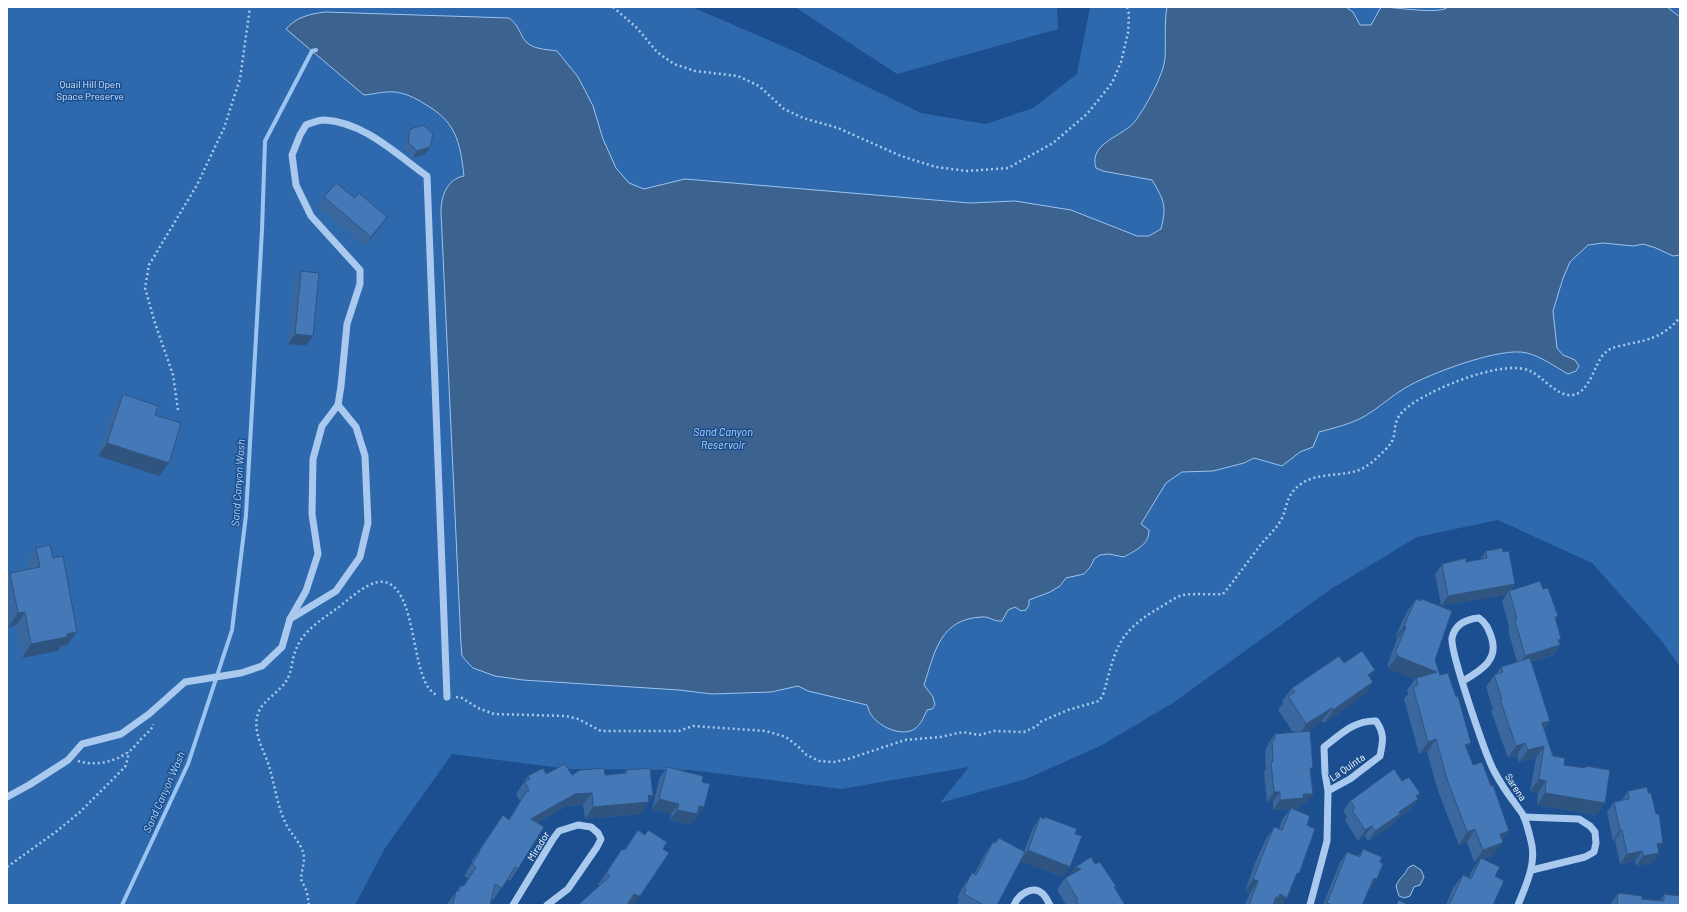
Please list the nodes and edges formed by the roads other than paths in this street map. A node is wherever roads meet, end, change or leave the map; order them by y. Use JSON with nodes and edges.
{"nodes":[{"id":1,"x":338,"y":405,"type":"junction"},
{"id":2,"x":290,"y":619,"type":"junction"},
{"id":3,"x":1463,"y":681,"type":"junction"},
{"id":4,"x":447,"y":697,"type":"road end"},
{"id":5,"x":1328,"y":791,"type":"junction"},
{"id":6,"x":7,"y":797,"type":"edge"},
{"id":7,"x":1524,"y":817,"type":"junction"},
{"id":8,"x":1532,"y":870,"type":"junction"},
{"id":9,"x":513,"y":905,"type":"edge"},
{"id":10,"x":546,"y":905,"type":"edge"},
{"id":11,"x":1014,"y":905,"type":"edge"},
{"id":12,"x":1050,"y":905,"type":"edge"},
{"id":13,"x":1310,"y":905,"type":"edge"},
{"id":14,"x":1518,"y":905,"type":"edge"}],
"edges":[{"from":1,"to":2,"type":"street"},
{"from":1,"to":2,"type":"street"},
{"from":1,"to":4,"type":"street"},
{"from":2,"to":6,"type":"street"},
{"from":3,"to":3,"type":"street","name":"Sarena"},
{"from":3,"to":7,"type":"street","name":"Sarena"},
{"from":5,"to":5,"type":"street","name":"La Quinta"},
{"from":5,"to":13,"type":"street","name":"La Quinta"},
{"from":7,"to":8,"type":"street","name":"Sarena"},
{"from":7,"to":8,"type":"street"},
{"from":8,"to":14,"type":"street","name":"Sarena"},
{"from":9,"to":10,"type":"street","name":"Mirador"},
{"from":11,"to":12,"type":"street"}]}
